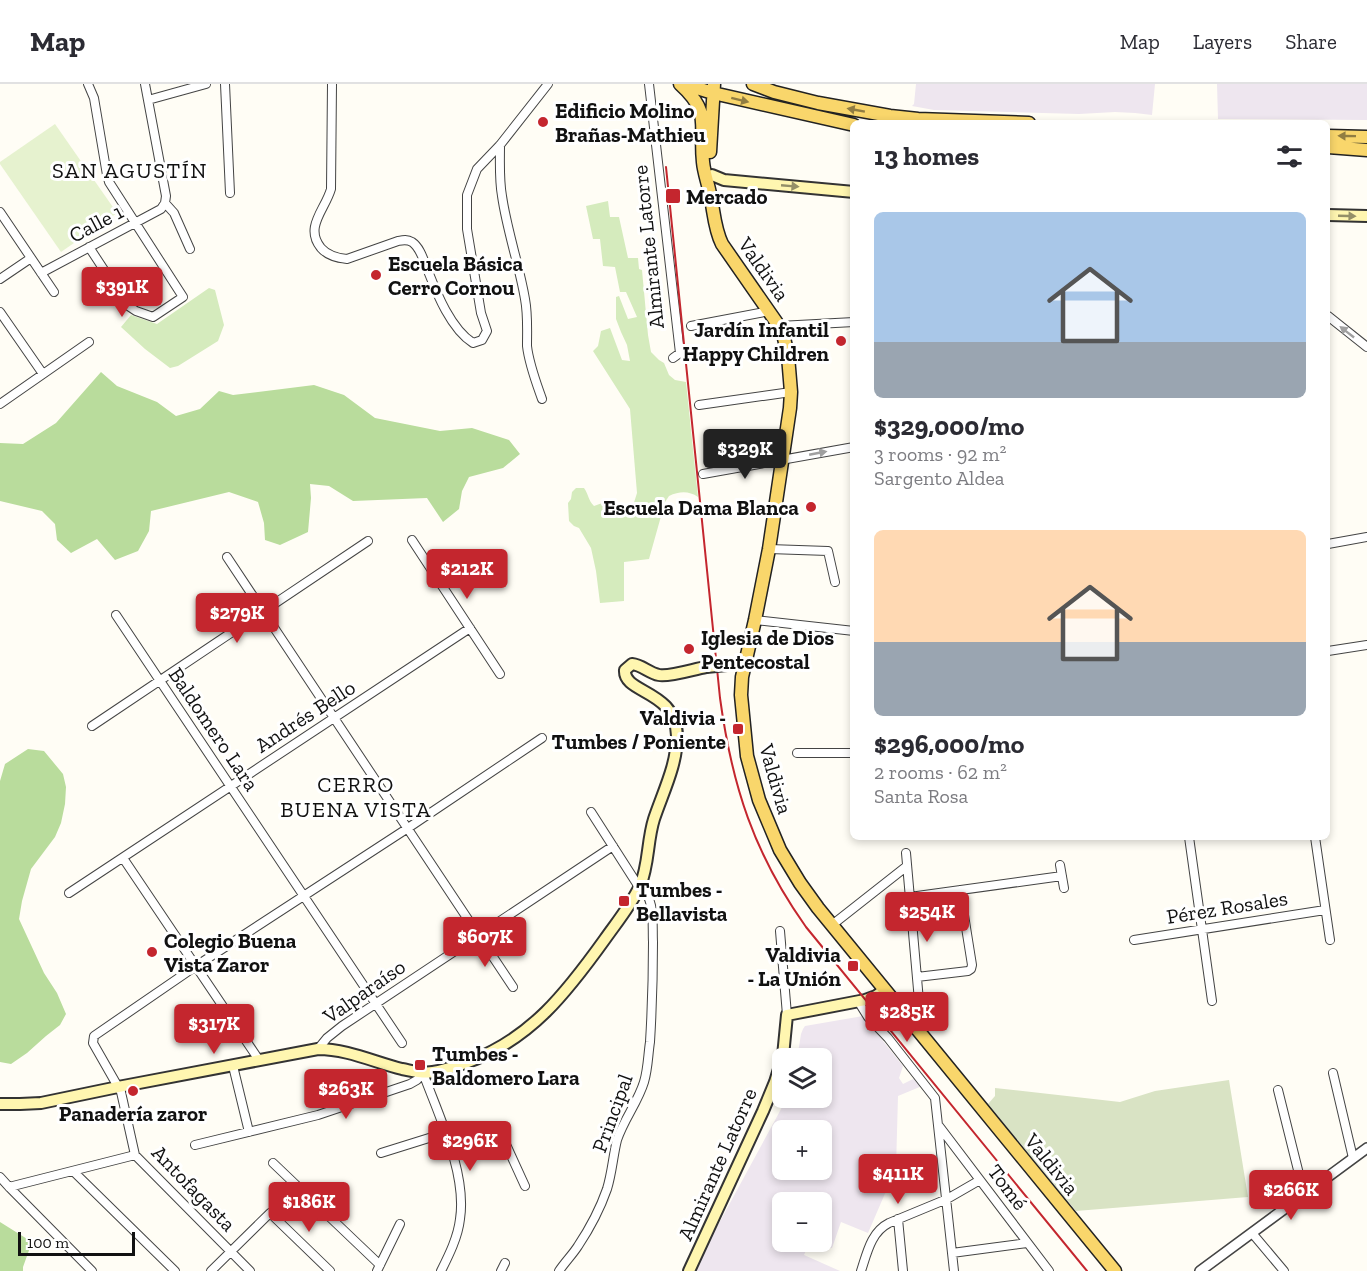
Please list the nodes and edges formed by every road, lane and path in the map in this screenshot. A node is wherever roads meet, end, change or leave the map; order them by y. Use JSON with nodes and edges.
{"nodes":[{"id":1,"x":88,"y":84,"type":"edge"},
{"id":2,"x":145,"y":84,"type":"edge"},
{"id":3,"x":206,"y":84,"type":"edge"},
{"id":4,"x":225,"y":84,"type":"edge"},
{"id":5,"x":332,"y":84,"type":"edge"},
{"id":6,"x":548,"y":84,"type":"edge"},
{"id":7,"x":682,"y":84,"type":"edge"},
{"id":8,"x":753,"y":84,"type":"edge"},
{"id":9,"x":651,"y":87,"type":"edge"},
{"id":10,"x":714,"y":89,"type":"edge"},
{"id":11,"x":148,"y":100,"type":"junction"},
{"id":12,"x":925,"y":120,"type":"edge"},
{"id":13,"x":850,"y":124,"type":"edge"},
{"id":14,"x":1330,"y":136,"type":"edge"},
{"id":15,"x":1367,"y":137,"type":"edge"},
{"id":16,"x":500,"y":145,"type":"junction"},
{"id":17,"x":1330,"y":147,"type":"edge"},
{"id":18,"x":1367,"y":150,"type":"edge"},
{"id":19,"x":708,"y":172,"type":"junction"},
{"id":20,"x":850,"y":192,"type":"edge"},
{"id":21,"x":230,"y":194,"type":"dead end"},
{"id":22,"x":165,"y":203,"type":"junction"},
{"id":23,"x":0,"y":212,"type":"edge"},
{"id":24,"x":1330,"y":215,"type":"edge"},
{"id":25,"x":1367,"y":216,"type":"edge"},
{"id":26,"x":135,"y":223,"type":"junction"},
{"id":27,"x":89,"y":247,"type":"junction"},
{"id":28,"x":190,"y":249,"type":"dead end"},
{"id":29,"x":31,"y":258,"type":"junction"},
{"id":30,"x":41,"y":273,"type":"junction"},
{"id":31,"x":0,"y":279,"type":"edge"},
{"id":32,"x":54,"y":292,"type":"dead end"},
{"id":33,"x":770,"y":311,"type":"junction"},
{"id":34,"x":0,"y":312,"type":"edge"},
{"id":35,"x":1330,"y":318,"type":"edge"},
{"id":36,"x":850,"y":322,"type":"edge"},
{"id":37,"x":691,"y":326,"type":"dead end"},
{"id":38,"x":779,"y":326,"type":"junction"},
{"id":39,"x":89,"y":342,"type":"dead end"},
{"id":40,"x":1367,"y":347,"type":"edge"},
{"id":41,"x":673,"y":358,"type":"dead end"},
{"id":42,"x":43,"y":374,"type":"junction"},
{"id":43,"x":791,"y":392,"type":"junction"},
{"id":44,"x":542,"y":399,"type":"dead end"},
{"id":45,"x":0,"y":404,"type":"edge"},
{"id":46,"x":699,"y":405,"type":"dead end"},
{"id":47,"x":850,"y":448,"type":"edge"},
{"id":48,"x":782,"y":460,"type":"junction"},
{"id":49,"x":703,"y":474,"type":"dead end"},
{"id":50,"x":1367,"y":537,"type":"edge"},
{"id":51,"x":412,"y":540,"type":"dead end"},
{"id":52,"x":368,"y":541,"type":"dead end"},
{"id":53,"x":1330,"y":544,"type":"edge"},
{"id":54,"x":769,"y":549,"type":"junction"},
{"id":55,"x":226,"y":557,"type":"dead end"},
{"id":56,"x":835,"y":582,"type":"dead end"},
{"id":57,"x":263,"y":611,"type":"junction"},
{"id":58,"x":116,"y":615,"type":"dead end"},
{"id":59,"x":755,"y":620,"type":"junction"},
{"id":60,"x":470,"y":628,"type":"junction"},
{"id":61,"x":850,"y":632,"type":"edge"},
{"id":62,"x":1367,"y":645,"type":"edge"},
{"id":63,"x":1330,"y":651,"type":"edge"},
{"id":64,"x":745,"y":664,"type":"junction"},
{"id":65,"x":500,"y":674,"type":"dead end"},
{"id":66,"x":160,"y":680,"type":"junction"},
{"id":67,"x":334,"y":718,"type":"junction"},
{"id":68,"x":92,"y":726,"type":"dead end"},
{"id":69,"x":542,"y":738,"type":"dead end"},
{"id":70,"x":797,"y":753,"type":"dead end"},
{"id":71,"x":850,"y":753,"type":"edge"},
{"id":72,"x":231,"y":786,"type":"junction"},
{"id":73,"x":591,"y":812,"type":"dead end"},
{"id":74,"x":408,"y":828,"type":"junction"},
{"id":75,"x":1189,"y":840,"type":"edge"},
{"id":76,"x":1315,"y":840,"type":"edge"},
{"id":77,"x":613,"y":846,"type":"junction"},
{"id":78,"x":906,"y":853,"type":"dead end"},
{"id":79,"x":123,"y":858,"type":"junction"},
{"id":80,"x":1060,"y":865,"type":"dead end"},
{"id":81,"x":907,"y":866,"type":"junction"},
{"id":82,"x":1062,"y":876,"type":"junction"},
{"id":83,"x":639,"y":887,"type":"junction"},
{"id":84,"x":1064,"y":888,"type":"dead end"},
{"id":85,"x":960,"y":890,"type":"junction"},
{"id":86,"x":69,"y":893,"type":"dead end"},
{"id":87,"x":304,"y":896,"type":"junction"},
{"id":88,"x":910,"y":897,"type":"junction"},
{"id":89,"x":1325,"y":910,"type":"junction"},
{"id":90,"x":832,"y":925,"type":"junction"},
{"id":91,"x":1202,"y":929,"type":"junction"},
{"id":92,"x":780,"y":931,"type":"dead end"},
{"id":93,"x":479,"y":935,"type":"junction"},
{"id":94,"x":1134,"y":940,"type":"dead end"},
{"id":95,"x":1330,"y":940,"type":"dead end"},
{"id":96,"x":196,"y":966,"type":"junction"},
{"id":97,"x":917,"y":977,"type":"junction"},
{"id":98,"x":513,"y":987,"type":"dead end"},
{"id":99,"x":884,"y":990,"type":"junction"},
{"id":100,"x":858,"y":1001,"type":"junction"},
{"id":101,"x":1212,"y":1001,"type":"dead end"},
{"id":102,"x":376,"y":1004,"type":"junction"},
{"id":103,"x":788,"y":1016,"type":"junction"},
{"id":104,"x":922,"y":1036,"type":"junction"},
{"id":105,"x":402,"y":1043,"type":"dead end"},
{"id":106,"x":318,"y":1049,"type":"junction"},
{"id":107,"x":259,"y":1060,"type":"junction"},
{"id":108,"x":233,"y":1066,"type":"junction"},
{"id":109,"x":423,"y":1073,"type":"junction"},
{"id":110,"x":1333,"y":1073,"type":"dead end"},
{"id":111,"x":118,"y":1087,"type":"junction"},
{"id":112,"x":1278,"y":1090,"type":"dead end"},
{"id":113,"x":0,"y":1104,"type":"edge"},
{"id":114,"x":938,"y":1125,"type":"junction"},
{"id":115,"x":249,"y":1132,"type":"junction"},
{"id":116,"x":445,"y":1133,"type":"junction"},
{"id":117,"x":449,"y":1143,"type":"junction"},
{"id":118,"x":195,"y":1145,"type":"dead end"},
{"id":119,"x":1366,"y":1152,"type":"edge"},
{"id":120,"x":381,"y":1153,"type":"dead end"},
{"id":121,"x":135,"y":1155,"type":"junction"},
{"id":122,"x":1353,"y":1158,"type":"junction"},
{"id":123,"x":273,"y":1163,"type":"dead end"},
{"id":124,"x":73,"y":1171,"type":"junction"},
{"id":125,"x":0,"y":1177,"type":"edge"},
{"id":126,"x":980,"y":1180,"type":"junction"},
{"id":127,"x":525,"y":1186,"type":"dead end"},
{"id":128,"x":9,"y":1187,"type":"junction"},
{"id":129,"x":1304,"y":1194,"type":"junction"},
{"id":130,"x":946,"y":1199,"type":"junction"},
{"id":131,"x":898,"y":1219,"type":"junction"},
{"id":132,"x":400,"y":1224,"type":"dead end"},
{"id":133,"x":1252,"y":1233,"type":"junction"},
{"id":134,"x":1027,"y":1243,"type":"junction"},
{"id":135,"x":230,"y":1251,"type":"junction"},
{"id":136,"x":952,"y":1253,"type":"junction"},
{"id":137,"x":378,"y":1268,"type":"edge"},
{"id":138,"x":92,"y":1271,"type":"edge"},
{"id":139,"x":175,"y":1271,"type":"edge"},
{"id":140,"x":211,"y":1271,"type":"edge"},
{"id":141,"x":250,"y":1271,"type":"edge"},
{"id":142,"x":330,"y":1271,"type":"edge"},
{"id":143,"x":441,"y":1271,"type":"edge"},
{"id":144,"x":559,"y":1271,"type":"edge"},
{"id":145,"x":690,"y":1271,"type":"edge"},
{"id":146,"x":861,"y":1271,"type":"edge"},
{"id":147,"x":903,"y":1271,"type":"edge"},
{"id":148,"x":954,"y":1271,"type":"edge"},
{"id":149,"x":1049,"y":1271,"type":"edge"},
{"id":150,"x":1115,"y":1271,"type":"edge"},
{"id":151,"x":1200,"y":1271,"type":"edge"},
{"id":152,"x":1284,"y":1271,"type":"edge"}],
"edges":[{"from":1,"to":26,"type":"street"},
{"from":2,"to":11,"type":"street"},
{"from":3,"to":11,"type":"street"},
{"from":4,"to":21,"type":"street"},
{"from":5,"to":16,"type":"street"},
{"from":6,"to":16,"type":"street"},
{"from":7,"to":10,"type":"main road"},
{"from":7,"to":19,"type":"main road","name":"Valdivia"},
{"from":12,"to":8,"type":"main road","one_way":true},
{"from":9,"to":41,"type":"street","name":"Almirante Latorre"},
{"from":10,"to":13,"type":"main road","one_way":true},
{"from":10,"to":19,"type":"main road","name":"Valdivia"},
{"from":11,"to":22,"type":"street"},
{"from":15,"to":14,"type":"main road","one_way":true},
{"from":16,"to":44,"type":"street"},
{"from":17,"to":18,"type":"main road"},
{"from":19,"to":20,"type":"main road","one_way":true},
{"from":19,"to":33,"type":"main road","name":"Valdivia"},
{"from":22,"to":26,"type":"street","name":"Calle 1"},
{"from":22,"to":28,"type":"street"},
{"from":23,"to":29,"type":"street"},
{"from":24,"to":25,"type":"main road","one_way":true},
{"from":26,"to":27,"type":"street","name":"Calle 1"},
{"from":26,"to":27,"type":"street"},
{"from":27,"to":30,"type":"street","name":"Calle 1"},
{"from":29,"to":30,"type":"street"},
{"from":29,"to":31,"type":"street"},
{"from":30,"to":32,"type":"street"},
{"from":33,"to":37,"type":"street"},
{"from":33,"to":38,"type":"main road","name":"Valdivia"},
{"from":34,"to":42,"type":"street"},
{"from":40,"to":35,"type":"street","one_way":true},
{"from":36,"to":38,"type":"street"},
{"from":38,"to":43,"type":"main road","name":"Valdivia"},
{"from":39,"to":42,"type":"street"},
{"from":42,"to":45,"type":"street"},
{"from":43,"to":46,"type":"street"},
{"from":43,"to":48,"type":"main road","name":"Valdivia"},
{"from":48,"to":47,"type":"street","one_way":true},
{"from":48,"to":49,"type":"street"},
{"from":48,"to":54,"type":"main road","name":"Valdivia"},
{"from":50,"to":53,"type":"street"},
{"from":51,"to":60,"type":"street"},
{"from":52,"to":57,"type":"street"},
{"from":54,"to":56,"type":"street"},
{"from":54,"to":59,"type":"main road","name":"Valdivia"},
{"from":55,"to":57,"type":"street"},
{"from":57,"to":66,"type":"street"},
{"from":57,"to":67,"type":"street"},
{"from":58,"to":66,"type":"street","name":"Baldomero Lara"},
{"from":59,"to":61,"type":"street"},
{"from":59,"to":64,"type":"main road","name":"Valdivia"},
{"from":60,"to":65,"type":"street"},
{"from":60,"to":67,"type":"street","name":"Andrés Bello"},
{"from":62,"to":63,"type":"street"},
{"from":64,"to":83,"type":"main road","bridge":true},
{"from":64,"to":90,"type":"main road","name":"Valdivia"},
{"from":66,"to":68,"type":"street"},
{"from":66,"to":72,"type":"street","name":"Baldomero Lara"},
{"from":67,"to":72,"type":"street","name":"Andrés Bello"},
{"from":67,"to":74,"type":"street"},
{"from":69,"to":74,"type":"street","name":"Antofagasta"},
{"from":70,"to":71,"type":"street"},
{"from":72,"to":79,"type":"street","name":"Andrés Bello"},
{"from":72,"to":87,"type":"street","name":"Baldomero Lara"},
{"from":73,"to":77,"type":"street","name":"Principal"},
{"from":74,"to":87,"type":"street","name":"Antofagasta"},
{"from":74,"to":93,"type":"street"},
{"from":75,"to":91,"type":"street"},
{"from":76,"to":89,"type":"street"},
{"from":77,"to":83,"type":"street","name":"Principal"},
{"from":77,"to":93,"type":"street","name":"Valparaíso"},
{"from":78,"to":81,"type":"street"},
{"from":79,"to":86,"type":"street","name":"Andrés Bello"},
{"from":79,"to":96,"type":"street"},
{"from":80,"to":82,"type":"street"},
{"from":81,"to":88,"type":"street"},
{"from":81,"to":90,"type":"street"},
{"from":82,"to":84,"type":"street"},
{"from":82,"to":85,"type":"street"},
{"from":83,"to":109,"type":"main road"},
{"from":83,"to":144,"type":"street","name":"Principal"},
{"from":85,"to":88,"type":"street"},
{"from":85,"to":97,"type":"street"},
{"from":87,"to":96,"type":"street","name":"Antofagasta"},
{"from":87,"to":102,"type":"street","name":"Baldomero Lara"},
{"from":88,"to":97,"type":"street"},
{"from":89,"to":91,"type":"street","name":"Pérez Rosales"},
{"from":89,"to":95,"type":"street"},
{"from":90,"to":99,"type":"main road","name":"Valdivia"},
{"from":91,"to":94,"type":"street","name":"Pérez Rosales"},
{"from":91,"to":101,"type":"street"},
{"from":92,"to":103,"type":"street","name":"Almirante Latorre"},
{"from":93,"to":98,"type":"street"},
{"from":93,"to":102,"type":"street","name":"Valparaíso"},
{"from":96,"to":107,"type":"street"},
{"from":96,"to":111,"type":"street","name":"Antofagasta"},
{"from":97,"to":104,"type":"street"},
{"from":99,"to":100,"type":"main road"},
{"from":99,"to":104,"type":"main road","name":"Valdivia"},
{"from":100,"to":103,"type":"main road"},
{"from":100,"to":114,"type":"street"},
{"from":102,"to":105,"type":"street","name":"Baldomero Lara"},
{"from":102,"to":106,"type":"street","name":"Valparaíso"},
{"from":103,"to":145,"type":"main road","name":"Almirante Latorre"},
{"from":104,"to":150,"type":"main road","name":"Valdivia"},
{"from":106,"to":107,"type":"main road"},
{"from":106,"to":109,"type":"main road"},
{"from":107,"to":108,"type":"main road"},
{"from":108,"to":111,"type":"main road"},
{"from":108,"to":115,"type":"street"},
{"from":109,"to":115,"type":"street"},
{"from":109,"to":116,"type":"street"},
{"from":110,"to":122,"type":"street"},
{"from":111,"to":113,"type":"main road"},
{"from":111,"to":121,"type":"street","name":"Antofagasta"},
{"from":112,"to":129,"type":"street"},
{"from":114,"to":126,"type":"street","name":"Tomé"},
{"from":114,"to":130,"type":"street"},
{"from":115,"to":118,"type":"street"},
{"from":116,"to":117,"type":"street"},
{"from":116,"to":120,"type":"street"},
{"from":117,"to":127,"type":"street"},
{"from":117,"to":143,"type":"street"},
{"from":119,"to":122,"type":"street"},
{"from":121,"to":124,"type":"street"},
{"from":121,"to":135,"type":"street","name":"Antofagasta"},
{"from":122,"to":129,"type":"street"},
{"from":123,"to":137,"type":"street"},
{"from":124,"to":128,"type":"street"},
{"from":124,"to":139,"type":"street"},
{"from":125,"to":128,"type":"street"},
{"from":126,"to":130,"type":"street"},
{"from":126,"to":134,"type":"street","name":"Tomé"},
{"from":128,"to":138,"type":"street"},
{"from":129,"to":133,"type":"street"},
{"from":130,"to":131,"type":"street"},
{"from":130,"to":136,"type":"street"},
{"from":131,"to":146,"type":"street"},
{"from":131,"to":147,"type":"street"},
{"from":132,"to":137,"type":"street"},
{"from":133,"to":151,"type":"street"},
{"from":133,"to":152,"type":"street"},
{"from":134,"to":136,"type":"street"},
{"from":134,"to":149,"type":"street","name":"Tomé"},
{"from":135,"to":140,"type":"street"},
{"from":135,"to":141,"type":"street","name":"Antofagasta"},
{"from":135,"to":142,"type":"street"},
{"from":136,"to":148,"type":"street"}]}
